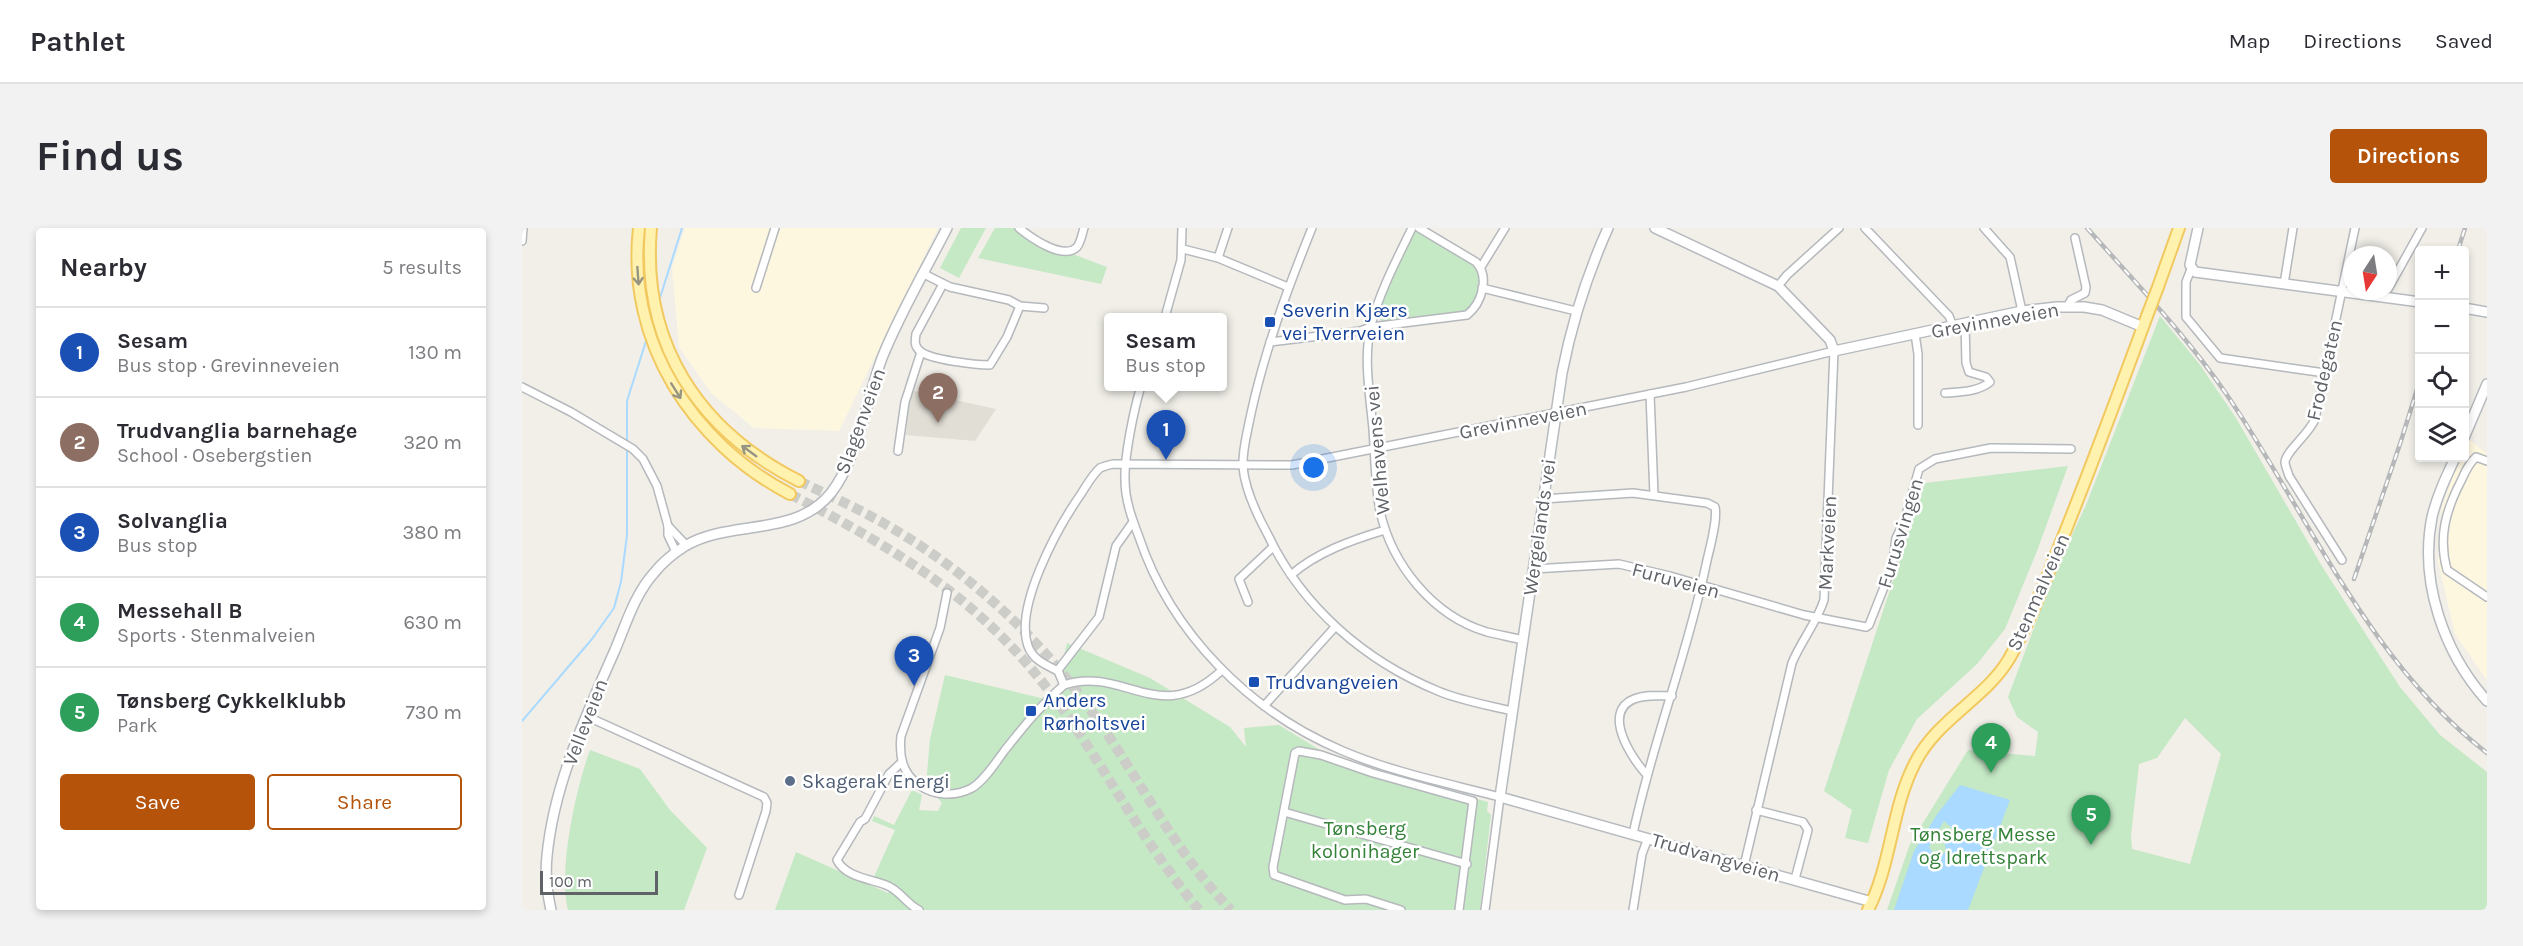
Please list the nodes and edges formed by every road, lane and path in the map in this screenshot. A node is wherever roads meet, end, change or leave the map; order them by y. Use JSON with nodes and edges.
{"nodes":[{"id":1,"x":523,"y":228,"type":"edge"},
{"id":2,"x":639,"y":228,"type":"edge"},
{"id":3,"x":651,"y":228,"type":"edge"},
{"id":4,"x":775,"y":228,"type":"edge"},
{"id":5,"x":947,"y":228,"type":"edge"},
{"id":6,"x":1019,"y":228,"type":"edge"},
{"id":7,"x":1084,"y":228,"type":"edge"},
{"id":8,"x":1182,"y":228,"type":"edge"},
{"id":9,"x":1228,"y":228,"type":"edge"},
{"id":10,"x":1312,"y":228,"type":"edge"},
{"id":11,"x":1412,"y":228,"type":"edge"},
{"id":12,"x":1419,"y":228,"type":"edge"},
{"id":13,"x":1504,"y":228,"type":"edge"},
{"id":14,"x":1608,"y":228,"type":"edge"},
{"id":15,"x":1654,"y":228,"type":"edge"},
{"id":16,"x":1839,"y":228,"type":"edge"},
{"id":17,"x":1864,"y":228,"type":"edge"},
{"id":18,"x":1984,"y":228,"type":"edge"},
{"id":19,"x":2179,"y":228,"type":"edge"},
{"id":20,"x":2198,"y":228,"type":"edge"},
{"id":21,"x":2293,"y":228,"type":"edge"},
{"id":22,"x":2355,"y":228,"type":"edge"},
{"id":23,"x":2422,"y":228,"type":"edge"},
{"id":24,"x":2075,"y":238,"type":"dead end"},
{"id":25,"x":522,"y":241,"type":"edge"},
{"id":26,"x":1183,"y":249,"type":"junction"},
{"id":27,"x":1218,"y":258,"type":"junction"},
{"id":28,"x":1481,"y":267,"type":"junction"},
{"id":29,"x":2191,"y":268,"type":"junction"},
{"id":30,"x":2397,"y":272,"type":"edge"},
{"id":31,"x":924,"y":274,"type":"junction"},
{"id":32,"x":943,"y":284,"type":"junction"},
{"id":33,"x":2284,"y":284,"type":"junction"},
{"id":34,"x":1778,"y":286,"type":"junction"},
{"id":35,"x":1288,"y":287,"type":"junction"},
{"id":36,"x":756,"y":288,"type":"dead end"},
{"id":37,"x":1482,"y":288,"type":"junction"},
{"id":38,"x":2342,"y":291,"type":"junction"},
{"id":39,"x":2397,"y":295,"type":"edge"},
{"id":40,"x":2415,"y":301,"type":"edge"},
{"id":41,"x":1020,"y":306,"type":"junction"},
{"id":42,"x":2067,"y":307,"type":"junction"},
{"id":43,"x":1044,"y":308,"type":"dead end"},
{"id":44,"x":2469,"y":309,"type":"edge"},
{"id":45,"x":1576,"y":311,"type":"junction"},
{"id":46,"x":2022,"y":311,"type":"junction"},
{"id":47,"x":2487,"y":312,"type":"edge"},
{"id":48,"x":1166,"y":313,"type":"edge"},
{"id":49,"x":2145,"y":322,"type":"junction"},
{"id":50,"x":1965,"y":323,"type":"junction"},
{"id":51,"x":1953,"y":326,"type":"junction"},
{"id":52,"x":1371,"y":327,"type":"junction"},
{"id":53,"x":1915,"y":334,"type":"junction"},
{"id":54,"x":1270,"y":342,"type":"junction"},
{"id":55,"x":1834,"y":351,"type":"junction"},
{"id":56,"x":921,"y":352,"type":"junction"},
{"id":57,"x":2325,"y":373,"type":"junction"},
{"id":58,"x":2487,"y":384,"type":"edge"},
{"id":59,"x":522,"y":387,"type":"edge"},
{"id":60,"x":1140,"y":391,"type":"edge"},
{"id":61,"x":1945,"y":393,"type":"dead end"},
{"id":62,"x":1650,"y":394,"type":"junction"},
{"id":63,"x":1556,"y":413,"type":"junction"},
{"id":64,"x":1918,"y":425,"type":"dead end"},
{"id":65,"x":2469,"y":426,"type":"edge"},
{"id":66,"x":2071,"y":448,"type":"dead end"},
{"id":67,"x":1375,"y":450,"type":"junction"},
{"id":68,"x":898,"y":451,"type":"dead end"},
{"id":69,"x":2487,"y":460,"type":"edge"},
{"id":70,"x":2453,"y":462,"type":"edge"},
{"id":71,"x":1126,"y":464,"type":"junction"},
{"id":72,"x":1243,"y":467,"type":"junction"},
{"id":73,"x":799,"y":481,"type":"tunnel mouth"},
{"id":74,"x":790,"y":495,"type":"tunnel mouth"},
{"id":75,"x":1654,"y":495,"type":"junction"},
{"id":76,"x":1543,"y":499,"type":"junction"},
{"id":77,"x":1133,"y":522,"type":"junction"},
{"id":78,"x":668,"y":526,"type":"junction"},
{"id":79,"x":1385,"y":530,"type":"junction"},
{"id":80,"x":686,"y":545,"type":"junction"},
{"id":81,"x":1273,"y":547,"type":"junction"},
{"id":82,"x":676,"y":552,"type":"junction"},
{"id":83,"x":2342,"y":560,"type":"dead end"},
{"id":84,"x":1533,"y":569,"type":"junction"},
{"id":85,"x":1291,"y":576,"type":"junction"},
{"id":86,"x":1702,"y":587,"type":"junction"},
{"id":87,"x":946,"y":593,"type":"dead end"},
{"id":88,"x":2487,"y":597,"type":"edge"},
{"id":89,"x":1248,"y":602,"type":"dead end"},
{"id":90,"x":1817,"y":617,"type":"junction"},
{"id":91,"x":1335,"y":627,"type":"junction"},
{"id":92,"x":1523,"y":640,"type":"junction"},
{"id":93,"x":1222,"y":670,"type":"junction"},
{"id":94,"x":1064,"y":685,"type":"junction"},
{"id":95,"x":1672,"y":696,"type":"junction"},
{"id":96,"x":2487,"y":701,"type":"edge"},
{"id":97,"x":1264,"y":706,"type":"junction"},
{"id":98,"x":1512,"y":711,"type":"junction"},
{"id":99,"x":586,"y":716,"type":"junction"},
{"id":100,"x":902,"y":762,"type":"junction"},
{"id":101,"x":1647,"y":775,"type":"junction"},
{"id":102,"x":1500,"y":796,"type":"junction"},
{"id":103,"x":1756,"y":810,"type":"junction"},
{"id":104,"x":1284,"y":812,"type":"junction"},
{"id":105,"x":1634,"y":834,"type":"junction"},
{"id":106,"x":1648,"y":838,"type":"junction"},
{"id":107,"x":1467,"y":864,"type":"junction"},
{"id":108,"x":1744,"y":866,"type":"junction"},
{"id":109,"x":1795,"y":879,"type":"junction"},
{"id":110,"x":739,"y":895,"type":"dead end"},
{"id":111,"x":1870,"y":906,"type":"edge"},
{"id":112,"x":551,"y":910,"type":"edge"},
{"id":113,"x":919,"y":910,"type":"edge"},
{"id":114,"x":1401,"y":910,"type":"edge"},
{"id":115,"x":1460,"y":910,"type":"edge"},
{"id":116,"x":1485,"y":910,"type":"edge"},
{"id":117,"x":1634,"y":910,"type":"edge"}],
"edges":[{"from":1,"to":25,"type":"street"},
{"from":2,"to":74,"type":"main road","one_way":true},
{"from":73,"to":3,"type":"main road","one_way":true},
{"from":4,"to":36,"type":"street"},
{"from":5,"to":31,"type":"main road","name":"Slagenveien"},
{"from":6,"to":7,"type":"street"},
{"from":8,"to":26,"type":"street"},
{"from":9,"to":27,"type":"street"},
{"from":10,"to":35,"type":"street"},
{"from":11,"to":52,"type":"street","name":"Welhavens vei"},
{"from":12,"to":28,"type":"street"},
{"from":13,"to":28,"type":"street"},
{"from":14,"to":45,"type":"main road","name":"Wergelands vei"},
{"from":15,"to":34,"type":"main road"},
{"from":16,"to":34,"type":"street"},
{"from":17,"to":51,"type":"street"},
{"from":18,"to":46,"type":"street"},
{"from":19,"to":49,"type":"main road","name":"Stenmalveien","bridge":true},
{"from":20,"to":29,"type":"main road"},
{"from":21,"to":33,"type":"street"},
{"from":22,"to":38,"type":"street","name":"Frodegaten"},
{"from":23,"to":30,"type":"street"},
{"from":24,"to":42,"type":"street"},
{"from":26,"to":27,"type":"street"},
{"from":26,"to":48,"type":"street"},
{"from":27,"to":35,"type":"street"},
{"from":28,"to":37,"type":"street"},
{"from":29,"to":33,"type":"main road"},
{"from":29,"to":57,"type":"street"},
{"from":31,"to":32,"type":"street"},
{"from":31,"to":80,"type":"main road","name":"Slagenveien"},
{"from":32,"to":41,"type":"street"},
{"from":32,"to":56,"type":"street"},
{"from":33,"to":38,"type":"main road"},
{"from":34,"to":55,"type":"main road"},
{"from":35,"to":54,"type":"street"},
{"from":37,"to":45,"type":"street"},
{"from":37,"to":52,"type":"street"},
{"from":38,"to":57,"type":"street","name":"Frodegaten"},
{"from":39,"to":40,"type":"main road"},
{"from":41,"to":43,"type":"street"},
{"from":41,"to":56,"type":"street"},
{"from":42,"to":46,"type":"main road","name":"Grevinneveien"},
{"from":42,"to":49,"type":"main road","name":"Grevinneveien"},
{"from":44,"to":47,"type":"main road"},
{"from":45,"to":63,"type":"main road","name":"Wergelands vei"},
{"from":46,"to":50,"type":"main road","name":"Grevinneveien"},
{"from":49,"to":111,"type":"main road","name":"Stenmalveien"},
{"from":50,"to":51,"type":"main road","name":"Grevinneveien"},
{"from":50,"to":61,"type":"street"},
{"from":51,"to":53,"type":"main road","name":"Grevinneveien"},
{"from":52,"to":54,"type":"street"},
{"from":52,"to":67,"type":"street","name":"Welhavens vei"},
{"from":53,"to":55,"type":"main road","name":"Grevinneveien"},
{"from":53,"to":64,"type":"street","name":"Grevinneveien"},
{"from":54,"to":72,"type":"street"},
{"from":55,"to":62,"type":"street","name":"Grevinneveien"},
{"from":55,"to":90,"type":"street","name":"Markveien"},
{"from":56,"to":68,"type":"street"},
{"from":57,"to":83,"type":"street","name":"Frodegaten"},
{"from":58,"to":65,"type":"main road"},
{"from":59,"to":78,"type":"street"},
{"from":60,"to":71,"type":"street","name":"Trudvangveien"},
{"from":62,"to":63,"type":"street","name":"Grevinneveien"},
{"from":62,"to":75,"type":"street"},
{"from":63,"to":67,"type":"street","name":"Grevinneveien"},
{"from":63,"to":76,"type":"main road","name":"Wergelands vei"},
{"from":66,"to":90,"type":"street","name":"Furusvingen"},
{"from":67,"to":72,"type":"street","name":"Grevinneveien"},
{"from":67,"to":79,"type":"street","name":"Welhavens vei"},
{"from":69,"to":88,"type":"street"},
{"from":70,"to":96,"type":"main road"},
{"from":71,"to":72,"type":"street","name":"Grevinneveien"},
{"from":71,"to":77,"type":"street","name":"Trudvangveien"},
{"from":71,"to":94,"type":"street","name":"Grevinneveien"},
{"from":72,"to":81,"type":"street"},
{"from":75,"to":76,"type":"street"},
{"from":75,"to":86,"type":"street"},
{"from":76,"to":84,"type":"main road","name":"Wergelands vei"},
{"from":77,"to":93,"type":"street","name":"Trudvangveien"},
{"from":77,"to":94,"type":"street"},
{"from":78,"to":80,"type":"street"},
{"from":78,"to":82,"type":"street"},
{"from":79,"to":85,"type":"street"},
{"from":79,"to":92,"type":"street","name":"Welhavens vei"},
{"from":80,"to":82,"type":"main road","name":"Slagenveien"},
{"from":81,"to":85,"type":"street"},
{"from":81,"to":89,"type":"street"},
{"from":82,"to":99,"type":"main road","name":"Velleveien"},
{"from":84,"to":86,"type":"street","name":"Furuveien"},
{"from":84,"to":92,"type":"main road","name":"Wergelands vei"},
{"from":85,"to":91,"type":"street"},
{"from":86,"to":90,"type":"street","name":"Furuveien"},
{"from":86,"to":95,"type":"street"},
{"from":87,"to":100,"type":"street"},
{"from":90,"to":103,"type":"street","name":"Markveien"},
{"from":91,"to":97,"type":"street"},
{"from":91,"to":98,"type":"street"},
{"from":92,"to":98,"type":"main road","name":"Wergelands vei"},
{"from":93,"to":94,"type":"street"},
{"from":93,"to":97,"type":"street","name":"Trudvangveien"},
{"from":94,"to":100,"type":"street"},
{"from":95,"to":101,"type":"street"},
{"from":95,"to":101,"type":"street"},
{"from":97,"to":102,"type":"street","name":"Trudvangveien"},
{"from":98,"to":102,"type":"main road","name":"Wergelands vei"},
{"from":99,"to":110,"type":"street"},
{"from":99,"to":112,"type":"main road","name":"Velleveien"},
{"from":100,"to":113,"type":"street"},
{"from":101,"to":105,"type":"street"},
{"from":102,"to":105,"type":"main road","name":"Trudvangveien"},
{"from":102,"to":116,"type":"street"},
{"from":103,"to":108,"type":"street","name":"Markveien"},
{"from":103,"to":109,"type":"street"},
{"from":104,"to":107,"type":"street"},
{"from":104,"to":107,"type":"street"},
{"from":104,"to":114,"type":"street"},
{"from":105,"to":106,"type":"main road","name":"Trudvangveien"},
{"from":106,"to":108,"type":"main road","name":"Trudvangveien"},
{"from":106,"to":117,"type":"street"},
{"from":107,"to":115,"type":"street"},
{"from":108,"to":109,"type":"main road","name":"Trudvangveien"},
{"from":109,"to":111,"type":"main road","name":"Trudvangveien"}]}
